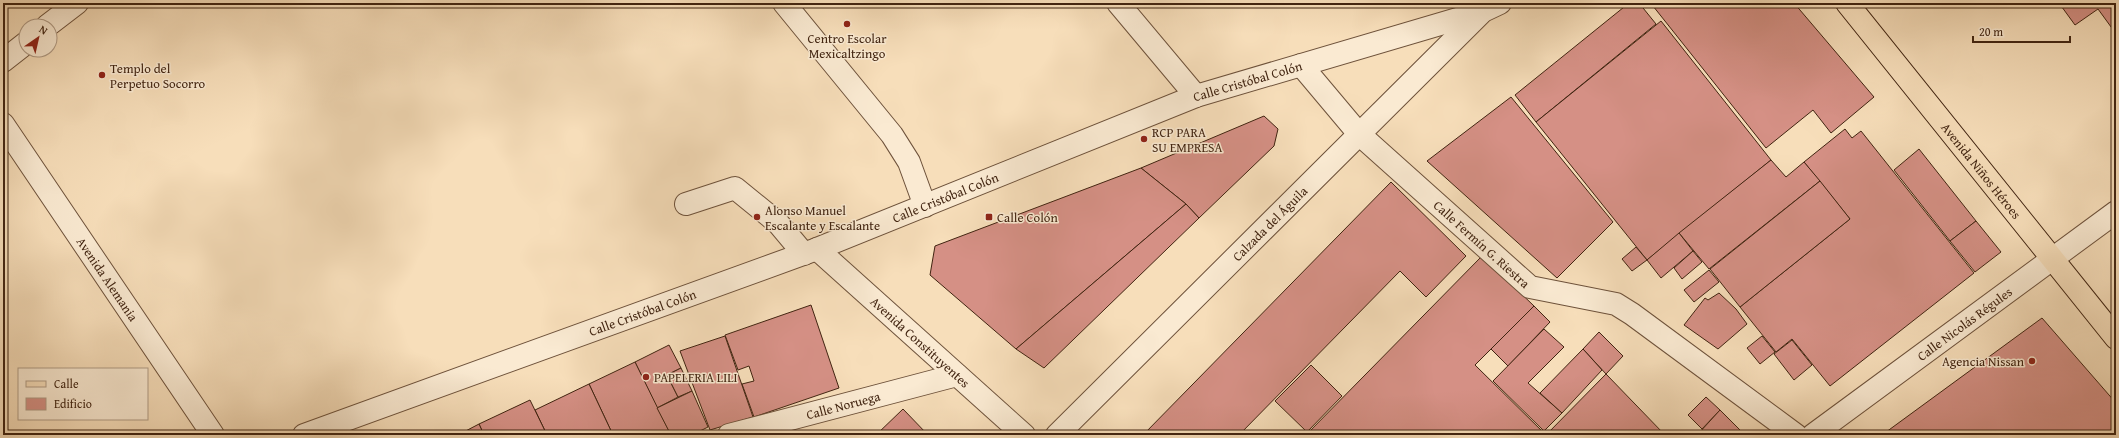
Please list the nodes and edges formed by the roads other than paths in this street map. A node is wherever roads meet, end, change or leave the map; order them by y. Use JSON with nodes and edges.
{"nodes":[{"id":1,"x":77,"y":3,"type":"edge"},
{"id":2,"x":784,"y":3,"type":"edge"},
{"id":3,"x":1118,"y":3,"type":"edge"},
{"id":4,"x":1847,"y":3,"type":"edge"},
{"id":5,"x":1491,"y":8,"type":"edge"},
{"id":6,"x":57,"y":18,"type":"edge"},
{"id":7,"x":18,"y":49,"type":"edge"},
{"id":8,"x":3,"y":61,"type":"edge"},
{"id":9,"x":1301,"y":65,"type":"junction"},
{"id":10,"x":1196,"y":96,"type":"junction"},
{"id":11,"x":3,"y":124,"type":"edge"},
{"id":12,"x":1359,"y":134,"type":"junction"},
{"id":13,"x":686,"y":204,"type":"dead end"},
{"id":14,"x":925,"y":206,"type":"junction"},
{"id":15,"x":2116,"y":212,"type":"edge"},
{"id":16,"x":811,"y":252,"type":"junction"},
{"id":17,"x":2052,"y":258,"type":"junction"},
{"id":18,"x":2116,"y":338,"type":"edge"},
{"id":19,"x":957,"y":375,"type":"junction"},
{"id":20,"x":213,"y":435,"type":"edge"},
{"id":21,"x":304,"y":435,"type":"edge"},
{"id":22,"x":729,"y":435,"type":"edge"},
{"id":23,"x":1024,"y":435,"type":"edge"},
{"id":24,"x":1057,"y":435,"type":"edge"},
{"id":25,"x":1796,"y":435,"type":"edge"},
{"id":26,"x":1813,"y":435,"type":"edge"}],
"edges":[{"from":1,"to":6,"type":"street"},
{"from":2,"to":14,"type":"street"},
{"from":3,"to":10,"type":"street"},
{"from":4,"to":17,"type":"main road","name":"Avenida Niños Héroes"},
{"from":5,"to":9,"type":"street","name":"Calle Cristóbal Colón"},
{"from":5,"to":12,"type":"street","name":"Calzada del Águila"},
{"from":7,"to":8,"type":"street"},
{"from":9,"to":10,"type":"street","name":"Calle Cristóbal Colón"},
{"from":9,"to":12,"type":"street","name":"Calle Fermín G. Riestra"},
{"from":10,"to":14,"type":"street","name":"Calle Cristóbal Colón"},
{"from":11,"to":20,"type":"street","name":"Avenida Alemania"},
{"from":12,"to":24,"type":"street","name":"Calzada del Águila"},
{"from":12,"to":25,"type":"street","name":"Calle Fermín G. Riestra"},
{"from":13,"to":16,"type":"street","name":"Avenida Constituyentes"},
{"from":14,"to":16,"type":"street","name":"Calle Cristóbal Colón"},
{"from":15,"to":17,"type":"street","name":"Calle Nicolás Régules"},
{"from":16,"to":19,"type":"street","name":"Avenida Constituyentes"},
{"from":16,"to":21,"type":"street","name":"Calle Cristóbal Colón"},
{"from":17,"to":18,"type":"main road","name":"Avenida Niños Héroes"},
{"from":17,"to":26,"type":"street","name":"Calle Nicolás Régules"},
{"from":19,"to":22,"type":"street","name":"Calle Noruega"},
{"from":19,"to":23,"type":"street","name":"Avenida Constituyentes"}]}
